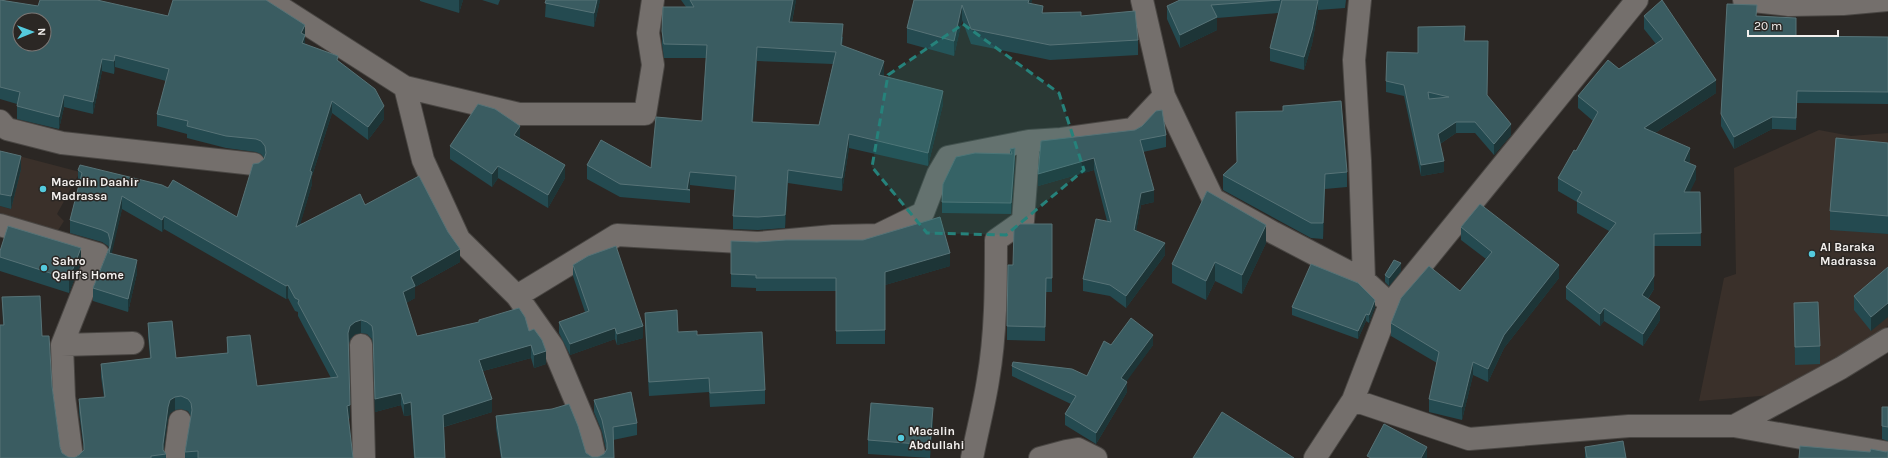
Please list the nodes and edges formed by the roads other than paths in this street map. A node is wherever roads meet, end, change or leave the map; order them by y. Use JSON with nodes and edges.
{"nodes":[{"id":1,"x":269,"y":0,"type":"edge"},
{"id":2,"x":653,"y":0,"type":"edge"},
{"id":3,"x":1142,"y":0,"type":"edge"},
{"id":4,"x":1360,"y":0,"type":"edge"},
{"id":5,"x":1637,"y":0,"type":"edge"},
{"id":6,"x":1744,"y":0,"type":"edge"},
{"id":7,"x":1888,"y":0,"type":"edge"},
{"id":8,"x":405,"y":88,"type":"junction"},
{"id":9,"x":1164,"y":96,"type":"junction"},
{"id":10,"x":0,"y":121,"type":"edge"},
{"id":11,"x":1029,"y":141,"type":"junction"},
{"id":12,"x":254,"y":164,"type":"edge"},
{"id":13,"x":0,"y":225,"type":"edge"},
{"id":14,"x":1364,"y":280,"type":"junction"},
{"id":15,"x":517,"y":296,"type":"junction"},
{"id":16,"x":1390,"y":304,"type":"junction"},
{"id":17,"x":1888,"y":339,"type":"edge"},
{"id":18,"x":132,"y":343,"type":"dead end"},
{"id":19,"x":361,"y":345,"type":"dead end"},
{"id":20,"x":62,"y":346,"type":"junction"},
{"id":21,"x":1353,"y":400,"type":"junction"},
{"id":22,"x":180,"y":421,"type":"dead end"},
{"id":23,"x":1734,"y":426,"type":"junction"},
{"id":24,"x":1888,"y":453,"type":"edge"},
{"id":25,"x":72,"y":458,"type":"edge"},
{"id":26,"x":175,"y":458,"type":"edge"},
{"id":27,"x":364,"y":458,"type":"edge"},
{"id":28,"x":595,"y":458,"type":"edge"},
{"id":29,"x":972,"y":458,"type":"edge"},
{"id":30,"x":1040,"y":458,"type":"edge"},
{"id":31,"x":1096,"y":458,"type":"edge"},
{"id":32,"x":1315,"y":458,"type":"edge"}],
"edges":[{"from":1,"to":8,"type":"street"},
{"from":2,"to":8,"type":"street"},
{"from":3,"to":9,"type":"street"},
{"from":4,"to":14,"type":"street"},
{"from":5,"to":16,"type":"street"},
{"from":6,"to":7,"type":"street"},
{"from":8,"to":15,"type":"street"},
{"from":9,"to":11,"type":"street"},
{"from":9,"to":14,"type":"street"},
{"from":10,"to":12,"type":"street"},
{"from":11,"to":15,"type":"street"},
{"from":11,"to":29,"type":"street"},
{"from":13,"to":20,"type":"street"},
{"from":14,"to":16,"type":"street"},
{"from":15,"to":28,"type":"street"},
{"from":16,"to":21,"type":"street"},
{"from":17,"to":23,"type":"street"},
{"from":18,"to":20,"type":"street"},
{"from":19,"to":27,"type":"street"},
{"from":20,"to":25,"type":"street"},
{"from":21,"to":23,"type":"street"},
{"from":21,"to":32,"type":"street"},
{"from":22,"to":26,"type":"street"},
{"from":23,"to":24,"type":"street"},
{"from":30,"to":31,"type":"street"}]}
